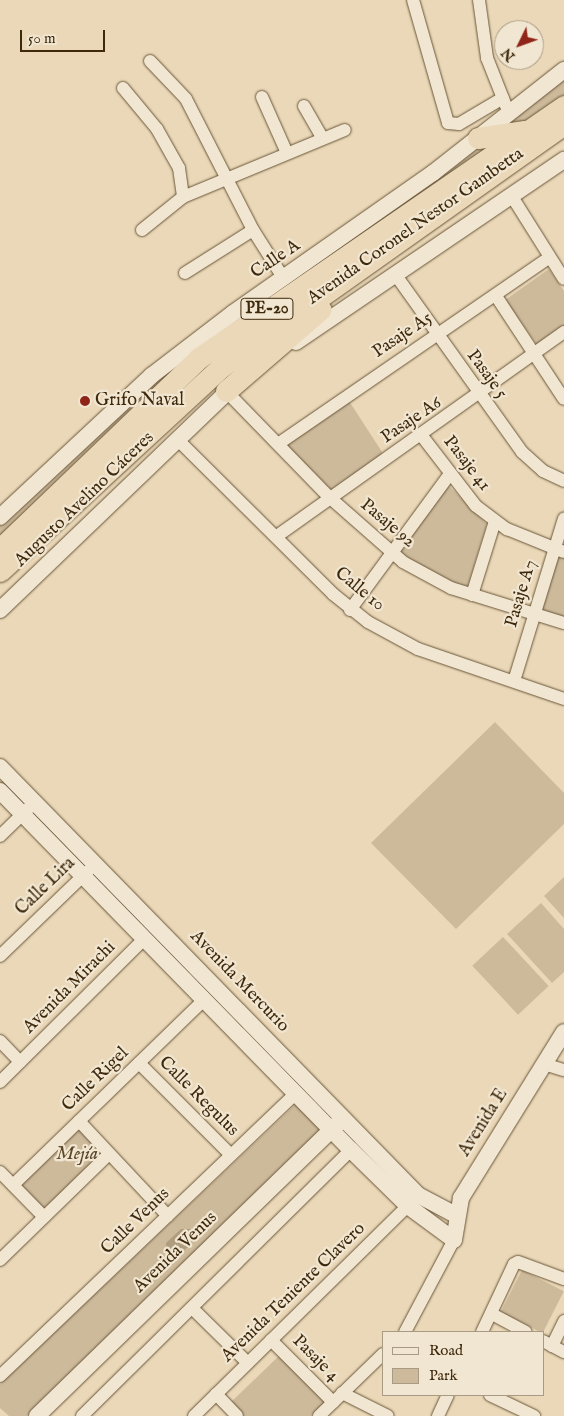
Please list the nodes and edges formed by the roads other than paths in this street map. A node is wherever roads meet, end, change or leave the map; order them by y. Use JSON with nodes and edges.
{"nodes":[{"id":1,"x":413,"y":0,"type":"edge"},
{"id":2,"x":478,"y":0,"type":"edge"},
{"id":3,"x":150,"y":61,"type":"dead end"},
{"id":4,"x":564,"y":70,"type":"edge"},
{"id":5,"x":123,"y":88,"type":"dead end"},
{"id":6,"x":262,"y":98,"type":"dead end"},
{"id":7,"x":506,"y":104,"type":"junction"},
{"id":8,"x":304,"y":106,"type":"dead end"},
{"id":9,"x":564,"y":106,"type":"edge"},
{"id":10,"x":564,"y":124,"type":"edge"},
{"id":11,"x":345,"y":130,"type":"dead end"},
{"id":12,"x":530,"y":130,"type":"junction"},
{"id":13,"x":320,"y":136,"type":"junction"},
{"id":14,"x":478,"y":138,"type":"junction"},
{"id":15,"x":286,"y":151,"type":"junction"},
{"id":16,"x":564,"y":160,"type":"edge"},
{"id":17,"x":226,"y":179,"type":"junction"},
{"id":18,"x":512,"y":195,"type":"junction"},
{"id":19,"x":183,"y":198,"type":"junction"},
{"id":20,"x":430,"y":218,"type":"junction"},
{"id":21,"x":142,"y":230,"type":"dead end"},
{"id":22,"x":253,"y":230,"type":"junction"},
{"id":23,"x":549,"y":258,"type":"junction"},
{"id":24,"x":185,"y":273,"type":"dead end"},
{"id":25,"x":395,"y":274,"type":"junction"},
{"id":26,"x":284,"y":279,"type":"junction"},
{"id":27,"x":564,"y":279,"type":"edge"},
{"id":28,"x":496,"y":296,"type":"junction"},
{"id":29,"x":564,"y":332,"type":"edge"},
{"id":30,"x":435,"y":335,"type":"junction"},
{"id":31,"x":535,"y":354,"type":"junction"},
{"id":32,"x":226,"y":391,"type":"junction"},
{"id":33,"x":479,"y":396,"type":"junction"},
{"id":34,"x":564,"y":399,"type":"edge"},
{"id":35,"x":422,"y":436,"type":"junction"},
{"id":36,"x":177,"y":439,"type":"junction"},
{"id":37,"x":278,"y":444,"type":"junction"},
{"id":38,"x":449,"y":474,"type":"junction"},
{"id":39,"x":564,"y":481,"type":"edge"},
{"id":40,"x":328,"y":496,"type":"junction"},
{"id":41,"x":0,"y":517,"type":"edge"},
{"id":42,"x":564,"y":518,"type":"edge"},
{"id":43,"x":495,"y":521,"type":"junction"},
{"id":44,"x":277,"y":536,"type":"junction"},
{"id":45,"x":0,"y":549,"type":"edge"},
{"id":46,"x":559,"y":551,"type":"edge"},
{"id":47,"x":389,"y":552,"type":"junction"},
{"id":48,"x":0,"y":572,"type":"edge"},
{"id":49,"x":472,"y":595,"type":"junction"},
{"id":50,"x":0,"y":610,"type":"edge"},
{"id":51,"x":350,"y":610,"type":"junction"},
{"id":52,"x":534,"y":614,"type":"junction"},
{"id":53,"x":564,"y":623,"type":"edge"},
{"id":54,"x":514,"y":681,"type":"junction"},
{"id":55,"x":564,"y":698,"type":"edge"},
{"id":56,"x":0,"y":768,"type":"edge"},
{"id":57,"x":0,"y":791,"type":"edge"},
{"id":58,"x":35,"y":802,"type":"junction"},
{"id":59,"x":23,"y":813,"type":"junction"},
{"id":60,"x":0,"y":836,"type":"edge"},
{"id":61,"x":88,"y":871,"type":"junction"},
{"id":62,"x":143,"y":940,"type":"junction"},
{"id":63,"x":0,"y":956,"type":"edge"},
{"id":64,"x":187,"y":957,"type":"junction"},
{"id":65,"x":174,"y":970,"type":"junction"},
{"id":66,"x":203,"y":1001,"type":"junction"},
{"id":67,"x":564,"y":1032,"type":"edge"},
{"id":68,"x":0,"y":1041,"type":"edge"},
{"id":69,"x":20,"y":1062,"type":"junction"},
{"id":70,"x":139,"y":1063,"type":"junction"},
{"id":71,"x":544,"y":1064,"type":"junction"},
{"id":72,"x":564,"y":1070,"type":"edge"},
{"id":73,"x":0,"y":1082,"type":"edge"},
{"id":74,"x":296,"y":1094,"type":"junction"},
{"id":75,"x":79,"y":1122,"type":"junction"},
{"id":76,"x":337,"y":1124,"type":"junction"},
{"id":77,"x":351,"y":1150,"type":"junction"},
{"id":78,"x":110,"y":1154,"type":"junction"},
{"id":79,"x":232,"y":1155,"type":"junction"},
{"id":80,"x":0,"y":1172,"type":"edge"},
{"id":81,"x":13,"y":1185,"type":"junction"},
{"id":82,"x":413,"y":1201,"type":"junction"},
{"id":83,"x":456,"y":1215,"type":"junction"},
{"id":84,"x":168,"y":1216,"type":"junction"},
{"id":85,"x":44,"y":1217,"type":"junction"},
{"id":86,"x":454,"y":1240,"type":"junction"},
{"id":87,"x":0,"y":1260,"type":"edge"},
{"id":88,"x":564,"y":1279,"type":"edge"},
{"id":89,"x":192,"y":1308,"type":"junction"},
{"id":90,"x":492,"y":1314,"type":"junction"},
{"id":91,"x":564,"y":1321,"type":"edge"},
{"id":92,"x":406,"y":1331,"type":"edge"},
{"id":93,"x":483,"y":1331,"type":"edge"},
{"id":94,"x":524,"y":1331,"type":"edge"},
{"id":95,"x":271,"y":1340,"type":"junction"},
{"id":96,"x":547,"y":1343,"type":"edge"},
{"id":97,"x":564,"y":1352,"type":"edge"},
{"id":98,"x":382,"y":1355,"type":"edge"},
{"id":99,"x":248,"y":1363,"type":"junction"},
{"id":100,"x":0,"y":1376,"type":"edge"},
{"id":101,"x":216,"y":1394,"type":"junction"},
{"id":102,"x":448,"y":1396,"type":"edge"},
{"id":103,"x":492,"y":1396,"type":"edge"},
{"id":104,"x":337,"y":1398,"type":"junction"},
{"id":105,"x":85,"y":1415,"type":"edge"},
{"id":106,"x":37,"y":1416,"type":"edge"},
{"id":107,"x":194,"y":1416,"type":"edge"},
{"id":108,"x":237,"y":1416,"type":"edge"},
{"id":109,"x":319,"y":1416,"type":"edge"},
{"id":110,"x":388,"y":1416,"type":"edge"},
{"id":111,"x":438,"y":1416,"type":"edge"},
{"id":112,"x":534,"y":1416,"type":"edge"}],
"edges":[{"from":1,"to":7,"type":"street"},
{"from":2,"to":7,"type":"street"},
{"from":3,"to":17,"type":"street"},
{"from":4,"to":7,"type":"street","name":"Calle A"},
{"from":5,"to":19,"type":"street"},
{"from":6,"to":15,"type":"street"},
{"from":7,"to":14,"type":"street","name":"Calle A"},
{"from":8,"to":13,"type":"street"},
{"from":9,"to":12,"type":"highway","name":"Avenida Coronel Nestor Gambetta","number":"PE-20"},
{"from":10,"to":20,"type":"highway","name":"Avenida Coronel Nestor Gambetta","number":"PE-20"},
{"from":11,"to":13,"type":"street"},
{"from":12,"to":14,"type":"highway"},
{"from":12,"to":45,"type":"highway","name":"Avenida Coronel Nestor Gambetta","number":"PE-20"},
{"from":13,"to":15,"type":"street"},
{"from":14,"to":26,"type":"street","name":"Calle A"},
{"from":15,"to":17,"type":"street"},
{"from":16,"to":18,"type":"street","name":"Augusto Avelino Cáceres"},
{"from":17,"to":19,"type":"street"},
{"from":17,"to":22,"type":"street"},
{"from":18,"to":23,"type":"street"},
{"from":18,"to":25,"type":"street","name":"Augusto Avelino Cáceres"},
{"from":19,"to":21,"type":"street"},
{"from":20,"to":32,"type":"highway"},
{"from":20,"to":48,"type":"highway","name":"Avenida Coronel Nestor Gambetta","number":"PE-20"},
{"from":22,"to":24,"type":"street"},
{"from":22,"to":26,"type":"street"},
{"from":23,"to":27,"type":"street"},
{"from":23,"to":28,"type":"street","name":"Pasaje A5"},
{"from":25,"to":30,"type":"street","name":"Pasaje 5"},
{"from":25,"to":32,"type":"street","name":"Augusto Avelino Cáceres"},
{"from":26,"to":41,"type":"street","name":"Calle A"},
{"from":28,"to":30,"type":"street","name":"Pasaje A5"},
{"from":28,"to":31,"type":"street"},
{"from":29,"to":31,"type":"street","name":"Pasaje A6"},
{"from":30,"to":33,"type":"street","name":"Pasaje 5"},
{"from":30,"to":37,"type":"street","name":"Pasaje A5"},
{"from":31,"to":33,"type":"street","name":"Pasaje A6"},
{"from":31,"to":34,"type":"street"},
{"from":32,"to":36,"type":"street","name":"Augusto Avelino Cáceres"},
{"from":32,"to":37,"type":"street","name":"Pasaje 92"},
{"from":33,"to":35,"type":"street","name":"Pasaje A6"},
{"from":33,"to":39,"type":"street","name":"Pasaje 5"},
{"from":35,"to":38,"type":"street","name":"Pasaje 41"},
{"from":35,"to":40,"type":"street","name":"Pasaje A6"},
{"from":36,"to":44,"type":"street","name":"Calle 10"},
{"from":36,"to":50,"type":"street","name":"Augusto Avelino Cáceres"},
{"from":37,"to":40,"type":"street","name":"Pasaje 92"},
{"from":38,"to":43,"type":"street","name":"Pasaje 41"},
{"from":38,"to":47,"type":"street"},
{"from":40,"to":44,"type":"street","name":"Pasaje A6"},
{"from":40,"to":47,"type":"street","name":"Pasaje 92"},
{"from":42,"to":46,"type":"street","name":"Pasaje A7"},
{"from":43,"to":46,"type":"street","name":"Pasaje 41"},
{"from":43,"to":49,"type":"street"},
{"from":44,"to":51,"type":"street","name":"Calle 10"},
{"from":46,"to":52,"type":"street","name":"Pasaje A7"},
{"from":47,"to":49,"type":"street","name":"Pasaje 92"},
{"from":47,"to":51,"type":"street"},
{"from":49,"to":52,"type":"street","name":"Pasaje 92"},
{"from":51,"to":54,"type":"street","name":"Calle 10"},
{"from":52,"to":53,"type":"street","name":"Pasaje 92"},
{"from":52,"to":54,"type":"street","name":"Pasaje A7"},
{"from":54,"to":55,"type":"street","name":"Calle 10"},
{"from":56,"to":58,"type":"street","name":"Avenida Mercurio"},
{"from":57,"to":59,"type":"street","name":"Avenida Mercurio"},
{"from":58,"to":59,"type":"street"},
{"from":58,"to":61,"type":"street","name":"Avenida Mercurio"},
{"from":59,"to":60,"type":"street"},
{"from":59,"to":61,"type":"street","name":"Avenida Mercurio"},
{"from":61,"to":62,"type":"street","name":"Avenida Mercurio"},
{"from":61,"to":63,"type":"street","name":"Calle Lira"},
{"from":61,"to":64,"type":"street","name":"Avenida Mercurio"},
{"from":62,"to":65,"type":"street","name":"Avenida Mercurio"},
{"from":62,"to":69,"type":"street","name":"Avenida Mirachi"},
{"from":64,"to":65,"type":"street"},
{"from":64,"to":76,"type":"street","name":"Avenida Mercurio"},
{"from":65,"to":66,"type":"street","name":"Avenida Mercurio"},
{"from":66,"to":70,"type":"street","name":"Calle Rigel"},
{"from":66,"to":74,"type":"street","name":"Avenida Mercurio"},
{"from":67,"to":71,"type":"street","name":"Avenida E"},
{"from":68,"to":69,"type":"street"},
{"from":69,"to":73,"type":"street","name":"Avenida Mirachi"},
{"from":70,"to":75,"type":"street","name":"Calle Rigel"},
{"from":70,"to":79,"type":"street","name":"Calle Regulus"},
{"from":71,"to":72,"type":"street"},
{"from":71,"to":83,"type":"street","name":"Avenida E"},
{"from":74,"to":76,"type":"street","name":"Avenida Mercurio"},
{"from":74,"to":79,"type":"street","name":"Calle Venus"},
{"from":75,"to":78,"type":"street"},
{"from":75,"to":81,"type":"street","name":"Calle Rigel"},
{"from":76,"to":77,"type":"street","name":"Avenida Mercurio"},
{"from":76,"to":82,"type":"street","name":"Avenida Mercurio"},
{"from":76,"to":106,"type":"street","name":"Avenida Venus"},
{"from":77,"to":82,"type":"street","name":"Avenida Mercurio"},
{"from":77,"to":89,"type":"street"},
{"from":78,"to":84,"type":"street"},
{"from":78,"to":85,"type":"street"},
{"from":79,"to":84,"type":"street","name":"Calle Venus"},
{"from":80,"to":81,"type":"street"},
{"from":81,"to":85,"type":"street"},
{"from":82,"to":83,"type":"street","name":"Avenida Mercurio"},
{"from":82,"to":86,"type":"street","name":"Avenida Mercurio"},
{"from":82,"to":95,"type":"street","name":"Avenida Teniente Clavero"},
{"from":83,"to":86,"type":"street","name":"Avenida E"},
{"from":84,"to":100,"type":"street","name":"Calle Venus"},
{"from":85,"to":87,"type":"street"},
{"from":86,"to":92,"type":"street"},
{"from":88,"to":90,"type":"street"},
{"from":89,"to":99,"type":"street"},
{"from":89,"to":105,"type":"street"},
{"from":90,"to":93,"type":"street"},
{"from":90,"to":94,"type":"street"},
{"from":91,"to":96,"type":"street"},
{"from":95,"to":99,"type":"street","name":"Avenida Teniente Clavero"},
{"from":95,"to":104,"type":"street","name":"Pasaje 4"},
{"from":96,"to":97,"type":"street"},
{"from":98,"to":104,"type":"street"},
{"from":99,"to":101,"type":"street","name":"Avenida Teniente Clavero"},
{"from":101,"to":107,"type":"street","name":"Avenida Teniente Clavero"},
{"from":101,"to":108,"type":"street"},
{"from":102,"to":111,"type":"street"},
{"from":103,"to":112,"type":"street"},
{"from":104,"to":109,"type":"street"},
{"from":104,"to":110,"type":"street","name":"Pasaje 4"}]}
